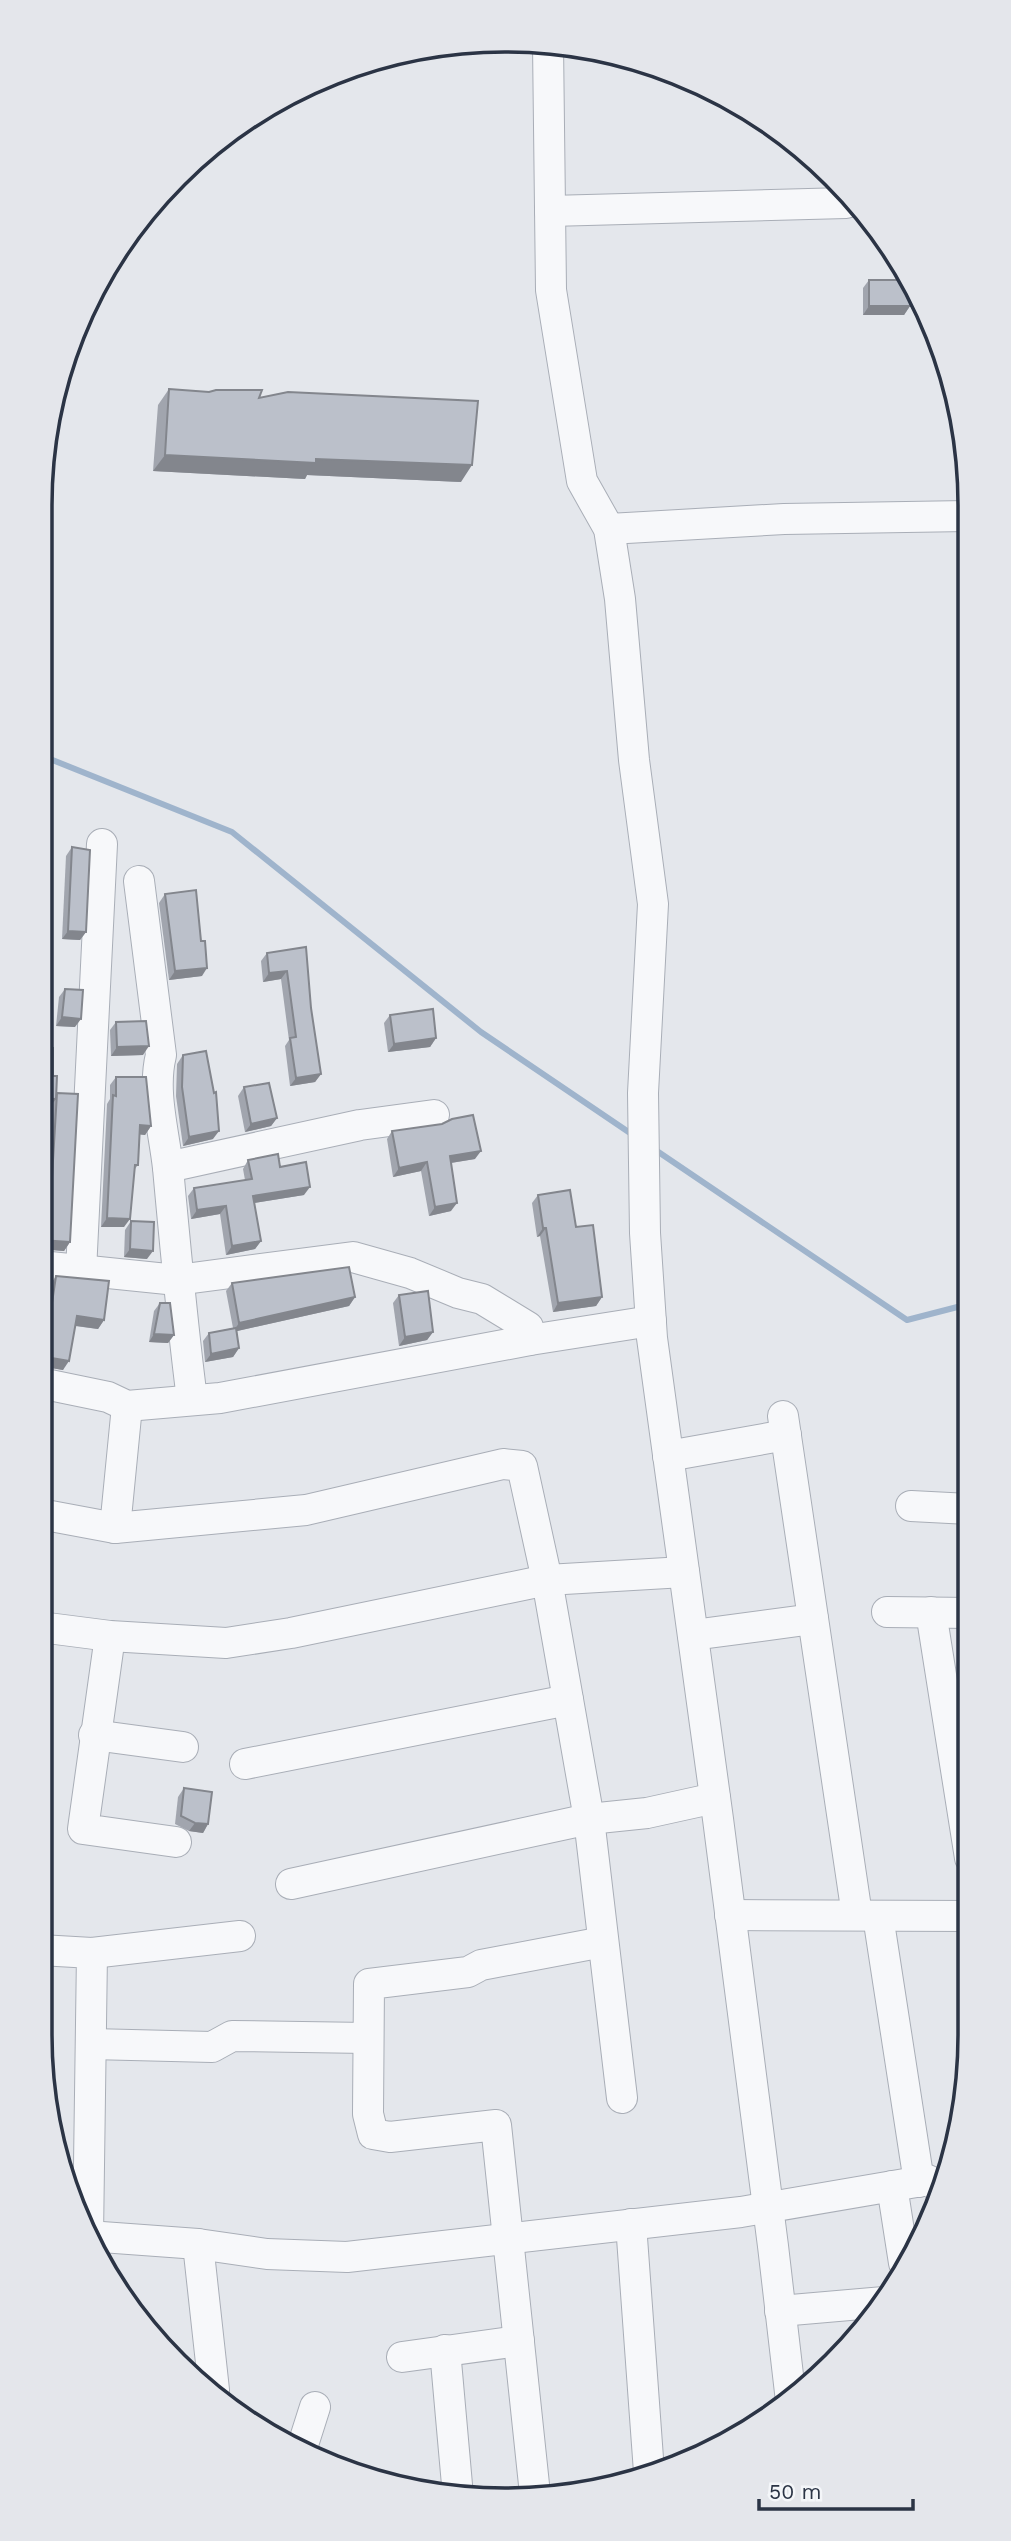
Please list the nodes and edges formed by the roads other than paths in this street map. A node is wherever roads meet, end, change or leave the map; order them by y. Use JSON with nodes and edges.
{"nodes":[{"id":1,"x":548,"y":54,"type":"edge"},
{"id":2,"x":842,"y":202,"type":"edge"},
{"id":3,"x":550,"y":211,"type":"junction"},
{"id":4,"x":958,"y":516,"type":"edge"},
{"id":5,"x":609,"y":528,"type":"junction"},
{"id":6,"x":102,"y":844,"type":"dead end"},
{"id":7,"x":139,"y":881,"type":"dead end"},
{"id":8,"x":434,"y":1115,"type":"dead end"},
{"id":9,"x":168,"y":1167,"type":"junction"},
{"id":10,"x":52,"y":1267,"type":"edge"},
{"id":11,"x":81,"y":1271,"type":"junction"},
{"id":12,"x":177,"y":1280,"type":"junction"},
{"id":13,"x":651,"y":1321,"type":"junction"},
{"id":14,"x":530,"y":1340,"type":"junction"},
{"id":15,"x":52,"y":1385,"type":"edge"},
{"id":16,"x":192,"y":1399,"type":"junction"},
{"id":17,"x":127,"y":1406,"type":"junction"},
{"id":18,"x":668,"y":1456,"type":"junction"},
{"id":19,"x":911,"y":1506,"type":"dead end"},
{"id":20,"x":958,"y":1508,"type":"edge"},
{"id":21,"x":52,"y":1516,"type":"edge"},
{"id":22,"x":116,"y":1528,"type":"junction"},
{"id":23,"x":684,"y":1572,"type":"junction"},
{"id":24,"x":547,"y":1580,"type":"junction"},
{"id":25,"x":887,"y":1612,"type":"dead end"},
{"id":26,"x":931,"y":1612,"type":"junction"},
{"id":27,"x":958,"y":1613,"type":"edge"},
{"id":28,"x":813,"y":1619,"type":"junction"},
{"id":29,"x":52,"y":1629,"type":"edge"},
{"id":30,"x":693,"y":1635,"type":"junction"},
{"id":31,"x":110,"y":1636,"type":"junction"},
{"id":32,"x":568,"y":1700,"type":"junction"},
{"id":33,"x":94,"y":1735,"type":"junction"},
{"id":34,"x":183,"y":1747,"type":"dead end"},
{"id":35,"x":245,"y":1764,"type":"dead end"},
{"id":36,"x":958,"y":1782,"type":"edge"},
{"id":37,"x":715,"y":1798,"type":"junction"},
{"id":38,"x":589,"y":1819,"type":"junction"},
{"id":39,"x":176,"y":1842,"type":"dead end"},
{"id":40,"x":291,"y":1884,"type":"dead end"},
{"id":41,"x":730,"y":1915,"type":"junction"},
{"id":42,"x":868,"y":1916,"type":"junction"},
{"id":43,"x":958,"y":1916,"type":"edge"},
{"id":44,"x":240,"y":1936,"type":"dead end"},
{"id":45,"x":603,"y":1942,"type":"junction"},
{"id":46,"x":52,"y":1951,"type":"edge"},
{"id":47,"x":92,"y":1953,"type":"junction"},
{"id":48,"x":367,"y":2038,"type":"junction"},
{"id":49,"x":91,"y":2044,"type":"junction"},
{"id":50,"x":622,"y":2098,"type":"dead end"},
{"id":51,"x":918,"y":2186,"type":"edge"},
{"id":52,"x":768,"y":2206,"type":"junction"},
{"id":53,"x":88,"y":2212,"type":"edge"},
{"id":54,"x":631,"y":2224,"type":"junction"},
{"id":55,"x":99,"y":2237,"type":"edge"},
{"id":56,"x":507,"y":2240,"type":"junction"},
{"id":57,"x":198,"y":2244,"type":"junction"},
{"id":58,"x":907,"y":2245,"type":"edge"},
{"id":59,"x":870,"y":2303,"type":"edge"},
{"id":60,"x":780,"y":2312,"type":"junction"},
{"id":61,"x":519,"y":2341,"type":"junction"},
{"id":62,"x":445,"y":2350,"type":"junction"},
{"id":63,"x":402,"y":2357,"type":"dead end"},
{"id":64,"x":213,"y":2381,"type":"edge"},
{"id":65,"x":789,"y":2389,"type":"edge"},
{"id":66,"x":315,"y":2407,"type":"dead end"},
{"id":67,"x":304,"y":2441,"type":"edge"},
{"id":68,"x":648,"y":2465,"type":"edge"},
{"id":69,"x":457,"y":2486,"type":"edge"},
{"id":70,"x":534,"y":2488,"type":"edge"}],
"edges":[{"from":1,"to":3,"type":"street"},
{"from":2,"to":3,"type":"street"},
{"from":3,"to":5,"type":"street"},
{"from":4,"to":5,"type":"street"},
{"from":5,"to":13,"type":"street"},
{"from":6,"to":11,"type":"street"},
{"from":7,"to":9,"type":"street"},
{"from":8,"to":9,"type":"street"},
{"from":9,"to":12,"type":"street"},
{"from":10,"to":11,"type":"street"},
{"from":11,"to":12,"type":"street"},
{"from":12,"to":14,"type":"street"},
{"from":12,"to":16,"type":"street"},
{"from":13,"to":14,"type":"street"},
{"from":13,"to":18,"type":"street"},
{"from":14,"to":16,"type":"street"},
{"from":15,"to":17,"type":"street"},
{"from":16,"to":17,"type":"street"},
{"from":17,"to":22,"type":"street"},
{"from":18,"to":23,"type":"street"},
{"from":18,"to":28,"type":"street"},
{"from":19,"to":20,"type":"street"},
{"from":21,"to":22,"type":"street"},
{"from":22,"to":24,"type":"street"},
{"from":23,"to":24,"type":"street"},
{"from":23,"to":30,"type":"street"},
{"from":24,"to":31,"type":"street"},
{"from":24,"to":32,"type":"street"},
{"from":25,"to":26,"type":"street"},
{"from":26,"to":27,"type":"street"},
{"from":26,"to":36,"type":"street"},
{"from":28,"to":30,"type":"street"},
{"from":28,"to":42,"type":"street"},
{"from":29,"to":31,"type":"street"},
{"from":30,"to":37,"type":"street"},
{"from":31,"to":33,"type":"street"},
{"from":32,"to":35,"type":"street"},
{"from":32,"to":38,"type":"street"},
{"from":33,"to":34,"type":"street"},
{"from":33,"to":39,"type":"street"},
{"from":37,"to":38,"type":"street"},
{"from":37,"to":41,"type":"street"},
{"from":38,"to":40,"type":"street"},
{"from":38,"to":45,"type":"street"},
{"from":41,"to":42,"type":"street"},
{"from":41,"to":52,"type":"street"},
{"from":42,"to":43,"type":"street"},
{"from":42,"to":51,"type":"street"},
{"from":44,"to":47,"type":"street"},
{"from":45,"to":48,"type":"street"},
{"from":45,"to":50,"type":"street"},
{"from":46,"to":47,"type":"street"},
{"from":47,"to":49,"type":"street"},
{"from":48,"to":49,"type":"street"},
{"from":48,"to":56,"type":"street"},
{"from":49,"to":53,"type":"street"},
{"from":51,"to":52,"type":"street"},
{"from":51,"to":58,"type":"street"},
{"from":52,"to":54,"type":"street"},
{"from":52,"to":60,"type":"street"},
{"from":54,"to":56,"type":"street"},
{"from":54,"to":68,"type":"street"},
{"from":55,"to":57,"type":"street"},
{"from":56,"to":57,"type":"street"},
{"from":56,"to":61,"type":"street"},
{"from":57,"to":64,"type":"street"},
{"from":59,"to":60,"type":"street"},
{"from":60,"to":65,"type":"street"},
{"from":61,"to":62,"type":"street"},
{"from":61,"to":70,"type":"street"},
{"from":62,"to":63,"type":"street"},
{"from":62,"to":69,"type":"street"},
{"from":66,"to":67,"type":"street"}]}
